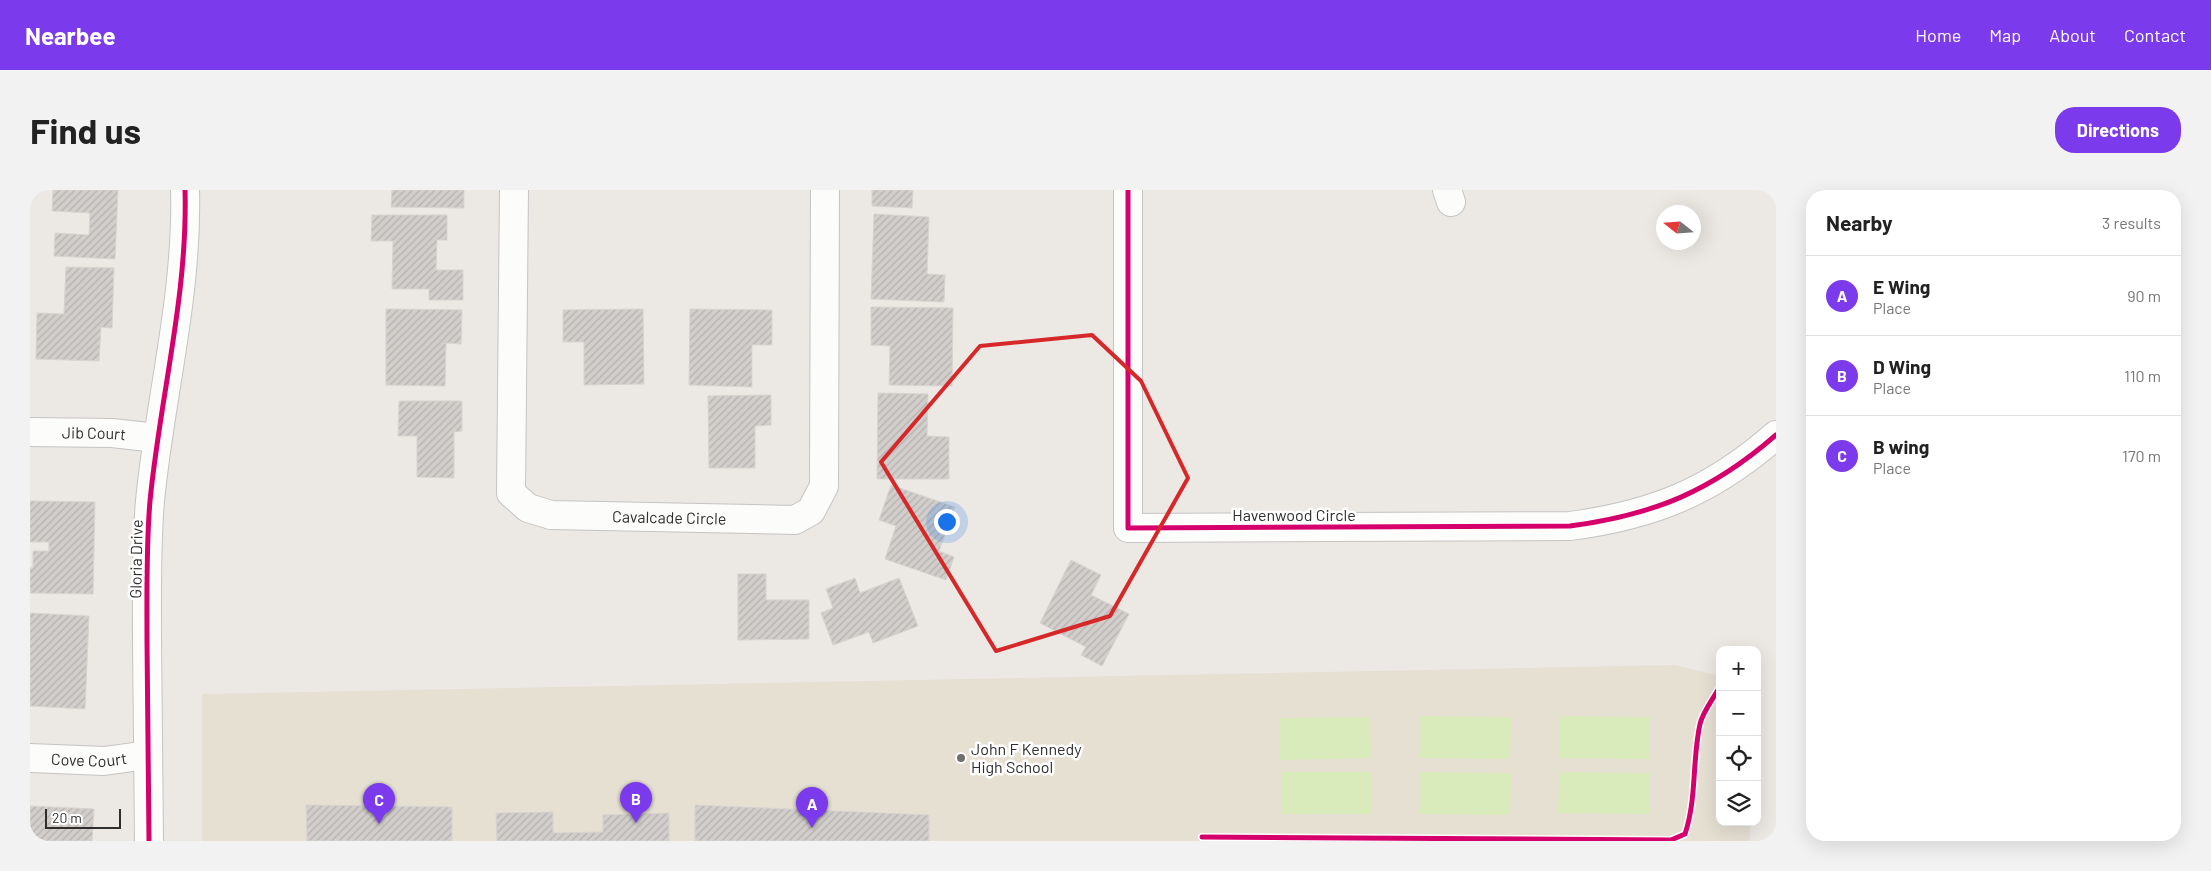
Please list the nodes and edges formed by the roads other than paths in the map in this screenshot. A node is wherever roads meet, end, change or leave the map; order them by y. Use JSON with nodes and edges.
{"nodes":[{"id":1,"x":185,"y":190,"type":"edge"},
{"id":2,"x":514,"y":190,"type":"edge"},
{"id":3,"x":824,"y":190,"type":"edge"},
{"id":4,"x":1128,"y":190,"type":"edge"},
{"id":5,"x":30,"y":432,"type":"edge"},
{"id":6,"x":1776,"y":436,"type":"edge"},
{"id":7,"x":157,"y":438,"type":"junction"},
{"id":8,"x":148,"y":755,"type":"junction"},
{"id":9,"x":30,"y":758,"type":"edge"},
{"id":10,"x":149,"y":841,"type":"edge"}],
"edges":[{"from":1,"to":7,"type":"street","name":"Gloria Drive"},
{"from":2,"to":3,"type":"street","name":"Cavalcade Circle"},
{"from":4,"to":6,"type":"street","name":"Havenwood Circle"},
{"from":5,"to":7,"type":"street","name":"Jib Court"},
{"from":7,"to":8,"type":"street","name":"Gloria Drive"},
{"from":8,"to":9,"type":"street","name":"Cove Court"},
{"from":8,"to":10,"type":"street","name":"Gloria Drive"}]}
